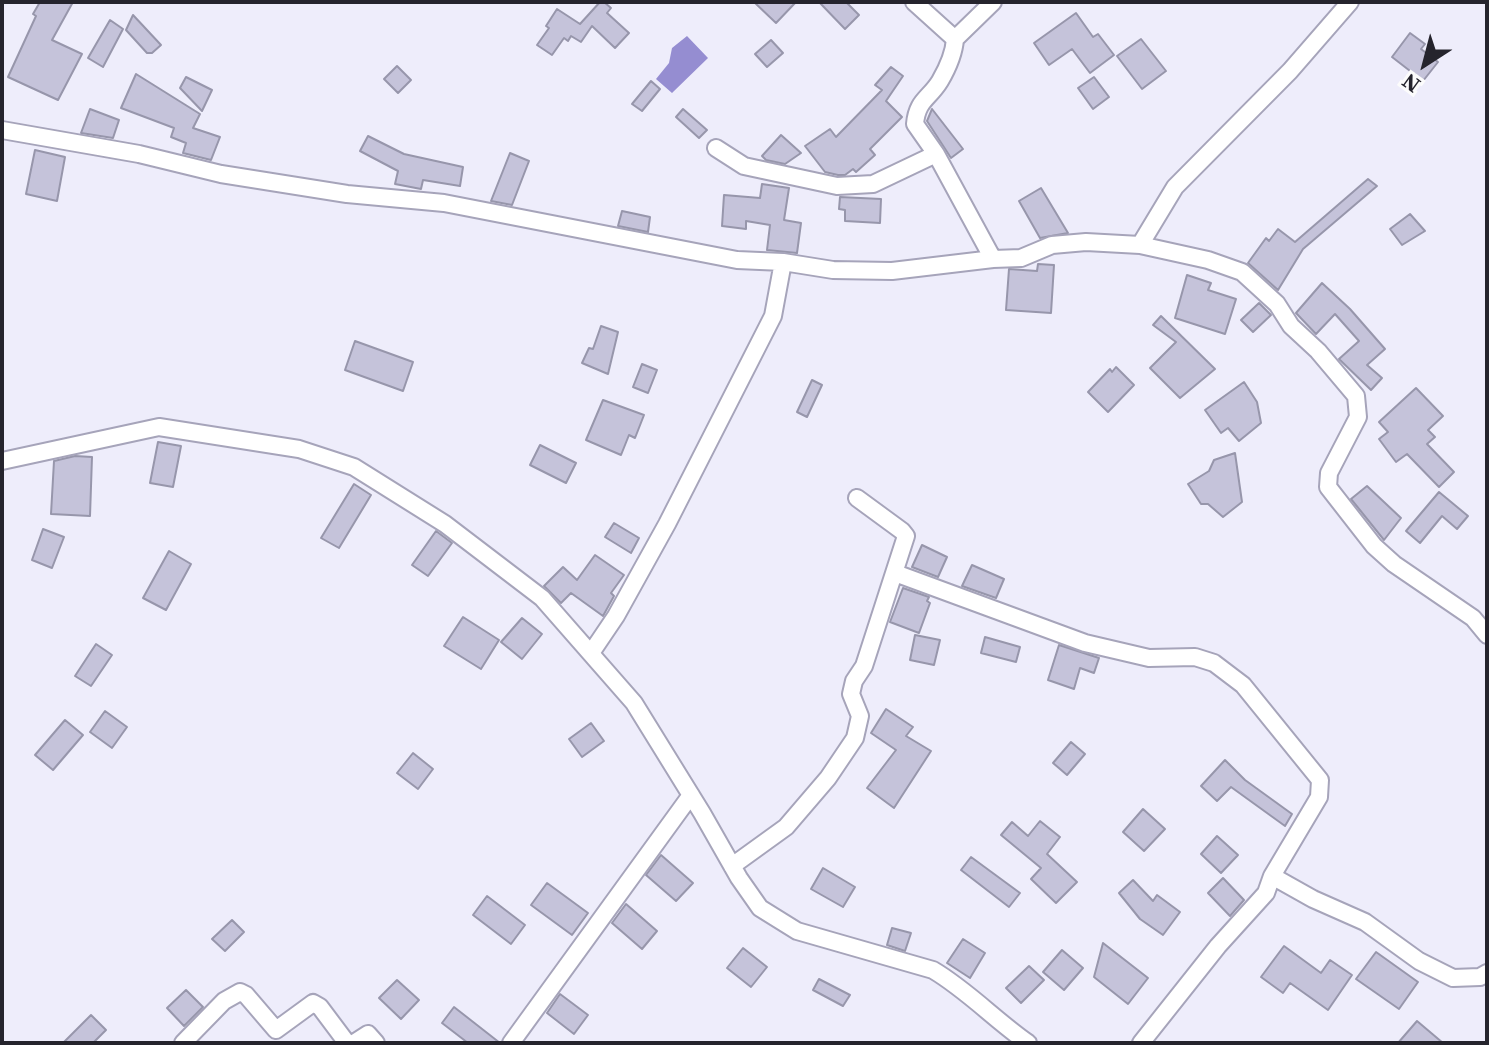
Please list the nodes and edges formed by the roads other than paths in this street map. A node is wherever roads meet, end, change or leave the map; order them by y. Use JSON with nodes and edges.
{"nodes":[{"id":1,"x":914,"y":2,"type":"edge"},
{"id":2,"x":993,"y":2,"type":"edge"},
{"id":3,"x":1350,"y":2,"type":"edge"},
{"id":4,"x":955,"y":39,"type":"junction"},
{"id":5,"x":2,"y":130,"type":"edge"},
{"id":6,"x":716,"y":148,"type":"dead end"},
{"id":7,"x":936,"y":154,"type":"junction"},
{"id":8,"x":1140,"y":245,"type":"junction"},
{"id":9,"x":993,"y":259,"type":"junction"},
{"id":10,"x":783,"y":265,"type":"junction"},
{"id":11,"x":2,"y":461,"type":"edge"},
{"id":12,"x":857,"y":498,"type":"dead end"},
{"id":13,"x":895,"y":573,"type":"junction"},
{"id":14,"x":1487,"y":635,"type":"edge"},
{"id":15,"x":591,"y":653,"type":"junction"},
{"id":16,"x":691,"y":795,"type":"junction"},
{"id":17,"x":732,"y":866,"type":"junction"},
{"id":18,"x":1272,"y":876,"type":"junction"},
{"id":19,"x":1487,"y":973,"type":"edge"},
{"id":20,"x":183,"y":1043,"type":"edge"},
{"id":21,"x":347,"y":1043,"type":"edge"},
{"id":22,"x":354,"y":1043,"type":"edge"},
{"id":23,"x":376,"y":1043,"type":"edge"},
{"id":24,"x":511,"y":1043,"type":"edge"},
{"id":25,"x":1028,"y":1043,"type":"edge"},
{"id":26,"x":1141,"y":1043,"type":"edge"}],
"edges":[{"from":1,"to":4,"type":"street"},
{"from":2,"to":4,"type":"street"},
{"from":3,"to":8,"type":"street"},
{"from":4,"to":7,"type":"street"},
{"from":5,"to":10,"type":"street"},
{"from":6,"to":7,"type":"street"},
{"from":7,"to":9,"type":"street"},
{"from":8,"to":9,"type":"street"},
{"from":8,"to":14,"type":"street"},
{"from":9,"to":10,"type":"street"},
{"from":10,"to":15,"type":"street"},
{"from":11,"to":15,"type":"street"},
{"from":12,"to":13,"type":"street"},
{"from":13,"to":17,"type":"street"},
{"from":13,"to":18,"type":"street"},
{"from":15,"to":16,"type":"street"},
{"from":16,"to":17,"type":"street"},
{"from":16,"to":24,"type":"street"},
{"from":17,"to":25,"type":"street"},
{"from":18,"to":19,"type":"street"},
{"from":18,"to":26,"type":"street"},
{"from":20,"to":21,"type":"street"},
{"from":22,"to":23,"type":"street"}]}
